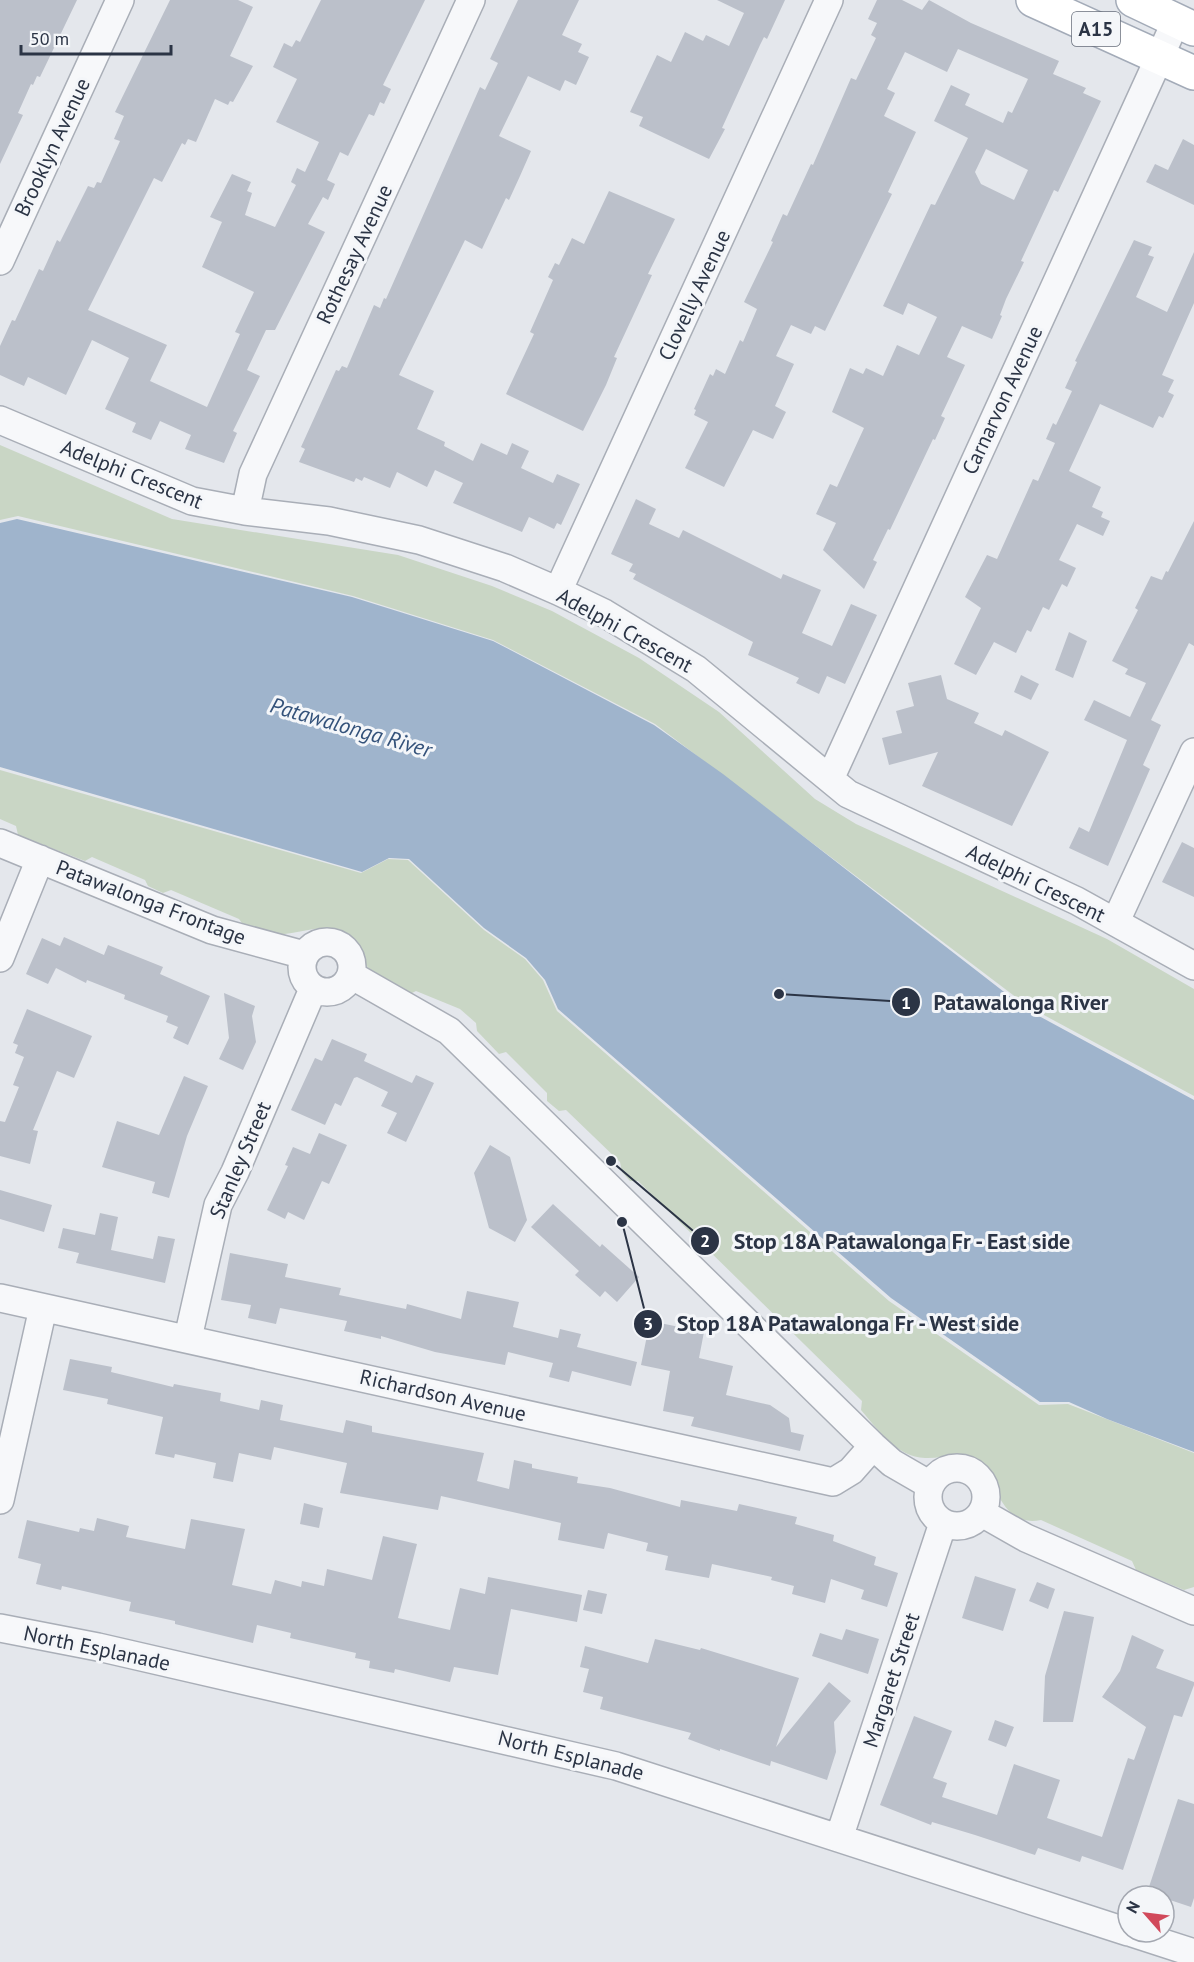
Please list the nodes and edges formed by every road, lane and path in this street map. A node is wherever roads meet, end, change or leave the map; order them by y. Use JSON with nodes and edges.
{"nodes":[{"id":1,"x":120,"y":0,"type":"edge"},
{"id":2,"x":471,"y":0,"type":"edge"},
{"id":3,"x":829,"y":0,"type":"edge"},
{"id":4,"x":1033,"y":0,"type":"edge"},
{"id":5,"x":1133,"y":0,"type":"edge"},
{"id":6,"x":1185,"y":25,"type":"edge"},
{"id":7,"x":1158,"y":58,"type":"junction"},
{"id":8,"x":1194,"y":73,"type":"edge"},
{"id":9,"x":0,"y":261,"type":"edge"},
{"id":10,"x":0,"y":420,"type":"edge"},
{"id":11,"x":245,"y":511,"type":"junction"},
{"id":12,"x":558,"y":591,"type":"junction"},
{"id":13,"x":1194,"y":752,"type":"edge"},
{"id":14,"x":830,"y":779,"type":"junction"},
{"id":15,"x":0,"y":843,"type":"edge"},
{"id":16,"x":40,"y":859,"type":"junction"},
{"id":17,"x":1116,"y":921,"type":"junction"},
{"id":18,"x":304,"y":956,"type":"junction"},
{"id":19,"x":0,"y":958,"type":"edge"},
{"id":20,"x":1194,"y":966,"type":"edge"},
{"id":21,"x":351,"y":975,"type":"junction"},
{"id":22,"x":313,"y":989,"type":"junction"},
{"id":23,"x":0,"y":1298,"type":"edge"},
{"id":24,"x":43,"y":1308,"type":"junction"},
{"id":25,"x":188,"y":1338,"type":"junction"},
{"id":26,"x":873,"y":1446,"type":"junction"},
{"id":27,"x":930,"y":1485,"type":"junction"},
{"id":28,"x":0,"y":1500,"type":"edge"},
{"id":29,"x":982,"y":1513,"type":"junction"},
{"id":30,"x":943,"y":1523,"type":"junction"},
{"id":31,"x":1194,"y":1611,"type":"edge"},
{"id":32,"x":0,"y":1628,"type":"edge"},
{"id":33,"x":839,"y":1838,"type":"junction"},
{"id":34,"x":1116,"y":1928,"type":"edge"},
{"id":35,"x":1166,"y":1944,"type":"edge"},
{"id":36,"x":1194,"y":1953,"type":"edge"}],
"edges":[{"from":1,"to":9,"type":"street","name":"Brooklyn Avenue"},
{"from":2,"to":11,"type":"street","name":"Rothesay Avenue"},
{"from":3,"to":12,"type":"street","name":"Clovelly Avenue"},
{"from":4,"to":7,"type":"main road","number":"A15"},
{"from":5,"to":6,"type":"main road","number":"A15"},
{"from":6,"to":7,"type":"street","name":"Carnarvon Avenue"},
{"from":7,"to":8,"type":"main road","number":"A15"},
{"from":7,"to":14,"type":"street","name":"Carnarvon Avenue"},
{"from":10,"to":11,"type":"street","name":"Adelphi Crescent"},
{"from":11,"to":12,"type":"street","name":"Adelphi Crescent"},
{"from":12,"to":14,"type":"street","name":"Adelphi Crescent"},
{"from":13,"to":17,"type":"street"},
{"from":14,"to":17,"type":"street","name":"Adelphi Crescent"},
{"from":15,"to":16,"type":"street","name":"Patawalonga Frontage"},
{"from":16,"to":18,"type":"street","name":"Patawalonga Frontage"},
{"from":16,"to":19,"type":"street"},
{"from":17,"to":20,"type":"street","name":"Adelphi Crescent"},
{"from":18,"to":21,"type":"street"},
{"from":18,"to":22,"type":"street"},
{"from":21,"to":22,"type":"street"},
{"from":21,"to":26,"type":"street"},
{"from":22,"to":25,"type":"street","name":"Stanley Street"},
{"from":23,"to":24,"type":"street","name":"Richardson Avenue"},
{"from":24,"to":25,"type":"street","name":"Richardson Avenue"},
{"from":24,"to":28,"type":"street"},
{"from":25,"to":26,"type":"street","name":"Richardson Avenue"},
{"from":26,"to":27,"type":"street"},
{"from":27,"to":29,"type":"street"},
{"from":27,"to":30,"type":"street"},
{"from":29,"to":30,"type":"street"},
{"from":29,"to":31,"type":"street"},
{"from":30,"to":33,"type":"street","name":"Margaret Street"},
{"from":32,"to":33,"type":"street","name":"North Esplanade"},
{"from":33,"to":34,"type":"street","name":"North Esplanade"},
{"from":35,"to":36,"type":"street","name":"North Esplanade"}]}
